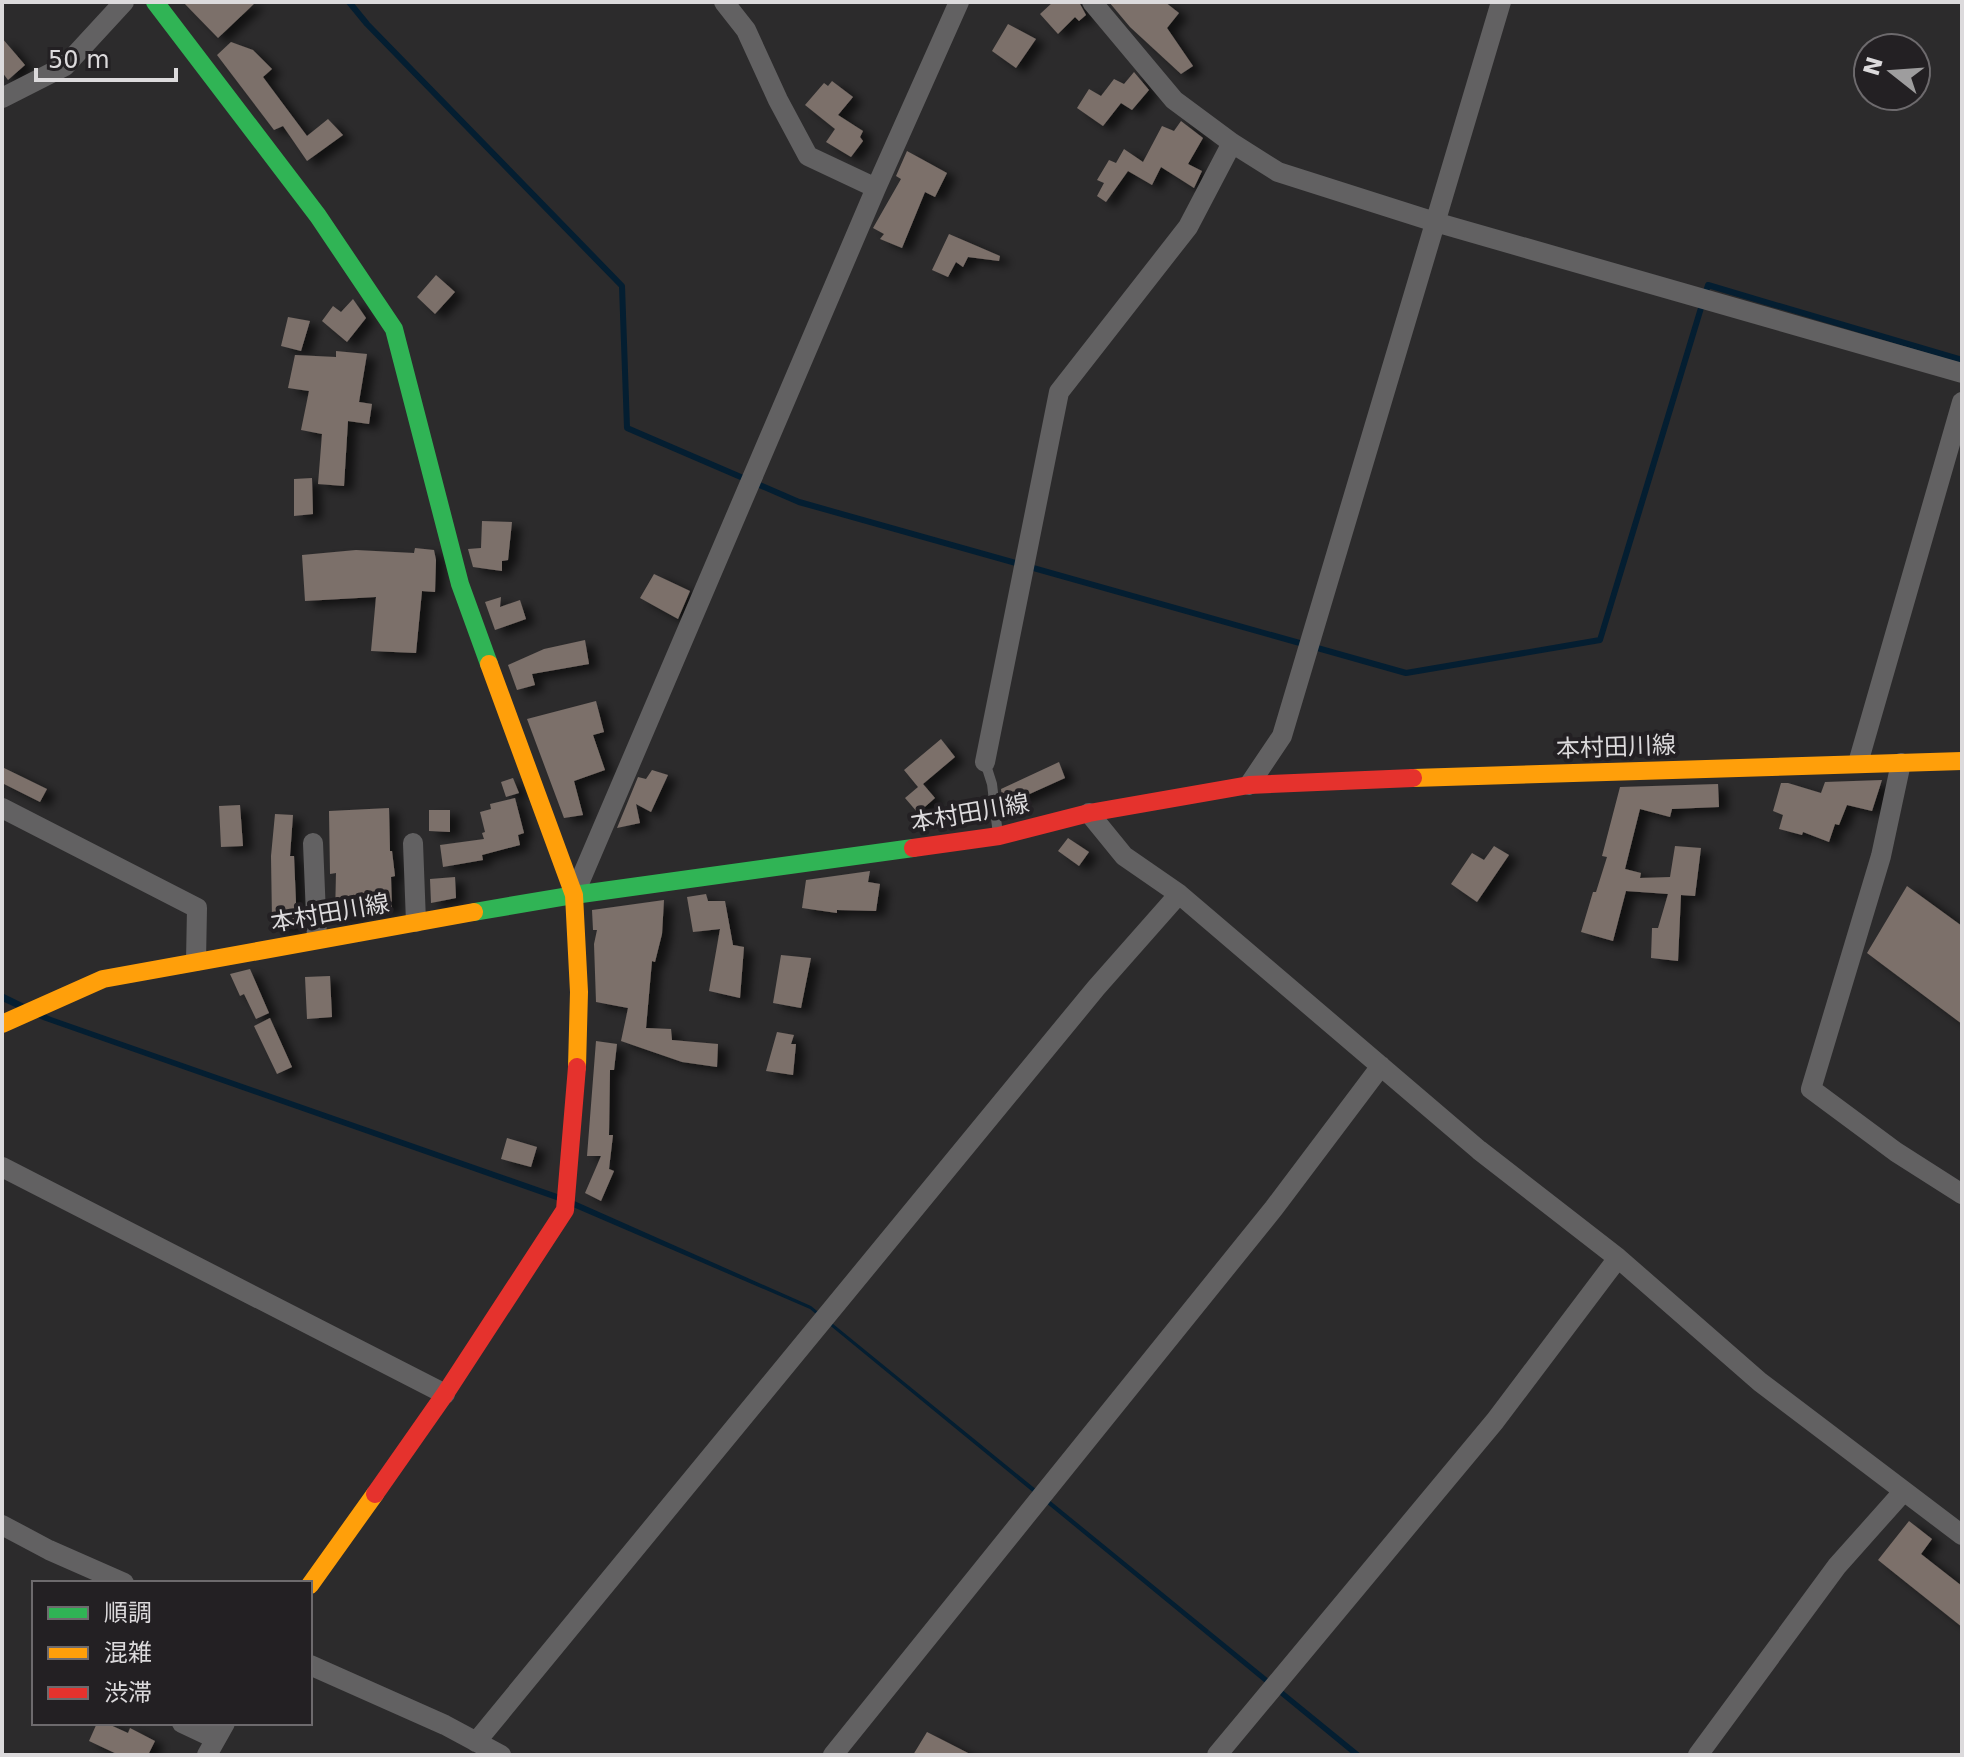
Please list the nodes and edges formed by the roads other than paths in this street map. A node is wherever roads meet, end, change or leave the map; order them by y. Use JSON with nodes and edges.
{"nodes":[{"id":1,"x":124,"y":2,"type":"edge"},
{"id":2,"x":155,"y":2,"type":"edge"},
{"id":3,"x":724,"y":2,"type":"edge"},
{"id":4,"x":959,"y":2,"type":"edge"},
{"id":5,"x":1092,"y":2,"type":"edge"},
{"id":6,"x":1501,"y":2,"type":"edge"},
{"id":7,"x":2,"y":98,"type":"edge"},
{"id":8,"x":1232,"y":143,"type":"junction"},
{"id":9,"x":876,"y":188,"type":"junction"},
{"id":10,"x":1435,"y":222,"type":"junction"},
{"id":11,"x":1962,"y":373,"type":"edge"},
{"id":12,"x":1962,"y":402,"type":"edge"},
{"id":13,"x":1962,"y":761,"type":"edge"},
{"id":14,"x":985,"y":762,"type":"joint"},
{"id":15,"x":1858,"y":763,"type":"junction"},
{"id":16,"x":1901,"y":763,"type":"junction"},
{"id":17,"x":1249,"y":785,"type":"junction"},
{"id":18,"x":2,"y":808,"type":"edge"},
{"id":19,"x":1089,"y":813,"type":"junction"},
{"id":20,"x":999,"y":836,"type":"junction"},
{"id":21,"x":313,"y":843,"type":"dead end"},
{"id":22,"x":413,"y":843,"type":"dead end"},
{"id":23,"x":1179,"y":894,"type":"junction"},
{"id":24,"x":574,"y":895,"type":"junction"},
{"id":25,"x":416,"y":922,"type":"junction"},
{"id":26,"x":317,"y":939,"type":"junction"},
{"id":27,"x":196,"y":961,"type":"junction"},
{"id":28,"x":2,"y":1024,"type":"edge"},
{"id":29,"x":1381,"y":1066,"type":"junction"},
{"id":30,"x":2,"y":1167,"type":"edge"},
{"id":31,"x":1962,"y":1194,"type":"edge"},
{"id":32,"x":1618,"y":1258,"type":"junction"},
{"id":33,"x":445,"y":1394,"type":"junction"},
{"id":34,"x":1903,"y":1492,"type":"junction"},
{"id":35,"x":2,"y":1525,"type":"edge"},
{"id":36,"x":1962,"y":1535,"type":"edge"},
{"id":37,"x":119,"y":1581,"type":"edge"},
{"id":38,"x":312,"y":1582,"type":"edge"},
{"id":39,"x":312,"y":1666,"type":"edge"},
{"id":40,"x":186,"y":1725,"type":"edge"},
{"id":41,"x":216,"y":1739,"type":"edge"},
{"id":42,"x":476,"y":1742,"type":"junction"},
{"id":43,"x":501,"y":1755,"type":"edge"},
{"id":44,"x":833,"y":1755,"type":"edge"},
{"id":45,"x":1217,"y":1755,"type":"edge"},
{"id":46,"x":1698,"y":1755,"type":"edge"}],
"edges":[{"from":1,"to":7,"type":"street"},
{"from":2,"to":24,"type":"main road"},
{"from":3,"to":9,"type":"street"},
{"from":4,"to":9,"type":"street"},
{"from":5,"to":8,"type":"street"},
{"from":6,"to":10,"type":"street"},
{"from":8,"to":10,"type":"street"},
{"from":8,"to":14,"type":"street"},
{"from":9,"to":24,"type":"street"},
{"from":10,"to":11,"type":"street"},
{"from":10,"to":17,"type":"street"},
{"from":12,"to":15,"type":"street"},
{"from":13,"to":16,"type":"main road","name":"本村田川線"},
{"from":14,"to":20,"type":"lane"},
{"from":15,"to":16,"type":"main road","name":"本村田川線"},
{"from":15,"to":17,"type":"main road","name":"本村田川線"},
{"from":16,"to":31,"type":"street"},
{"from":17,"to":19,"type":"main road","name":"本村田川線"},
{"from":18,"to":27,"type":"street"},
{"from":19,"to":20,"type":"main road","name":"本村田川線"},
{"from":19,"to":23,"type":"street"},
{"from":20,"to":24,"type":"main road","name":"本村田川線"},
{"from":21,"to":26,"type":"street"},
{"from":22,"to":25,"type":"street"},
{"from":23,"to":29,"type":"street"},
{"from":23,"to":42,"type":"street"},
{"from":24,"to":25,"type":"main road","name":"本村田川線"},
{"from":24,"to":33,"type":"main road"},
{"from":25,"to":26,"type":"main road","name":"本村田川線"},
{"from":26,"to":27,"type":"main road","name":"本村田川線"},
{"from":27,"to":28,"type":"main road","name":"本村田川線"},
{"from":29,"to":32,"type":"street"},
{"from":29,"to":44,"type":"street"},
{"from":30,"to":33,"type":"street"},
{"from":32,"to":34,"type":"street"},
{"from":32,"to":45,"type":"street"},
{"from":33,"to":38,"type":"main road"},
{"from":34,"to":36,"type":"street"},
{"from":34,"to":46,"type":"street"},
{"from":35,"to":37,"type":"street"},
{"from":39,"to":42,"type":"street"},
{"from":40,"to":41,"type":"street"},
{"from":42,"to":43,"type":"street"}]}
